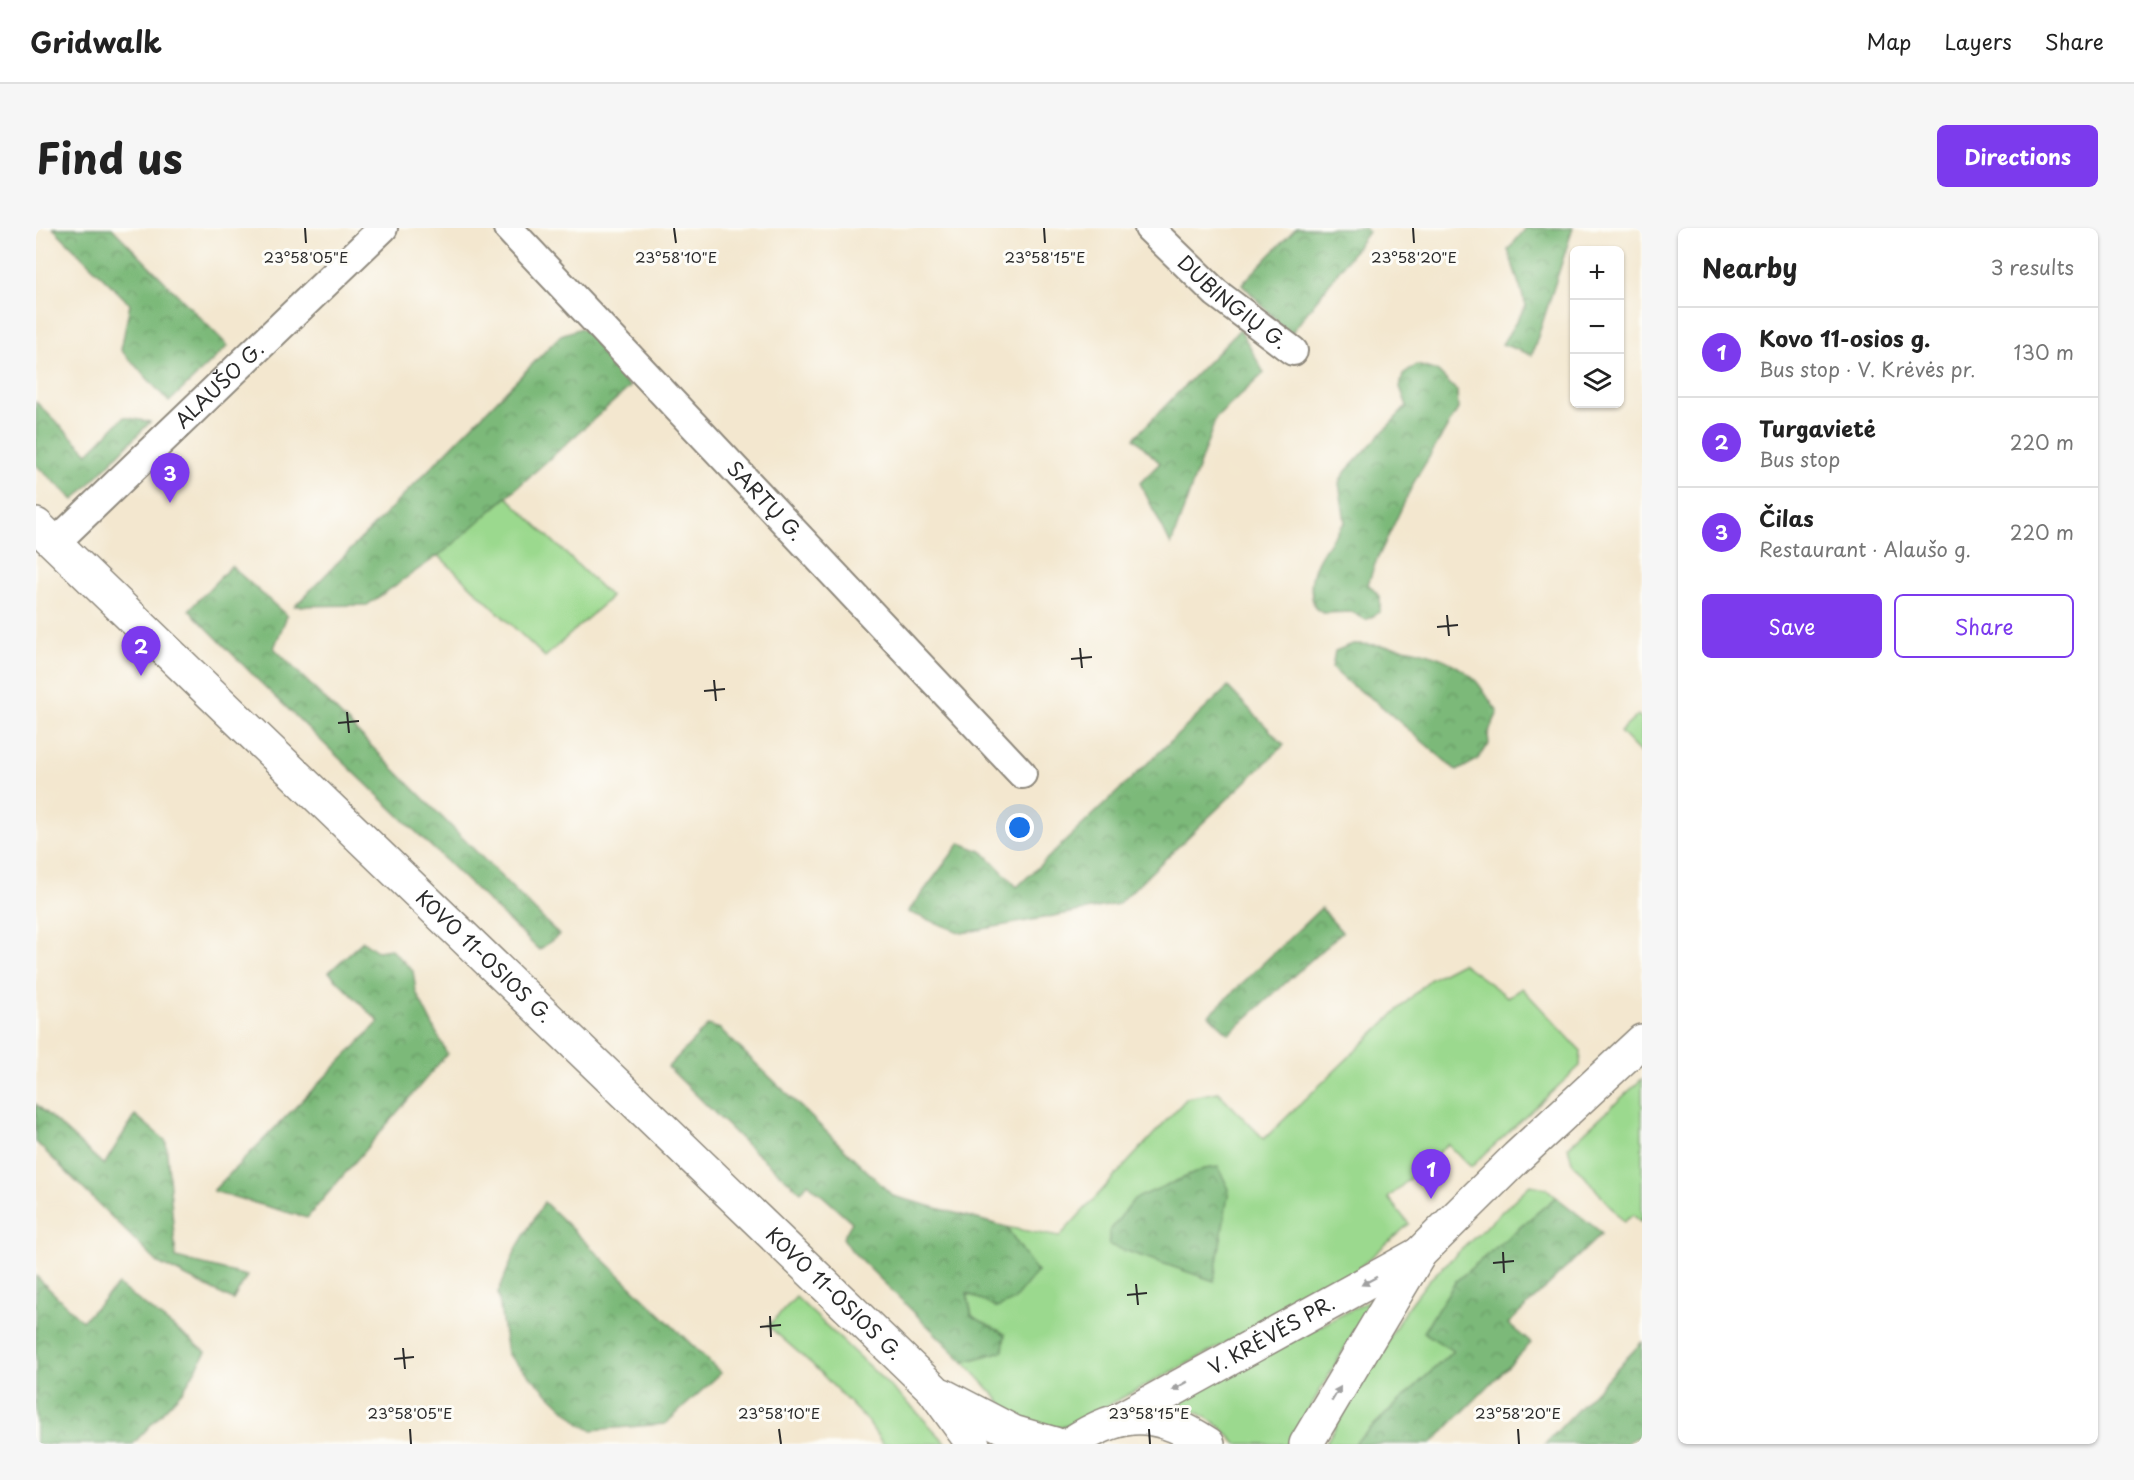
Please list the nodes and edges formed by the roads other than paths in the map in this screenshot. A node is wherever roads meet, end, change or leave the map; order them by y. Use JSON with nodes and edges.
{"nodes":[{"id":1,"x":383,"y":228,"type":"edge"},
{"id":2,"x":508,"y":228,"type":"edge"},
{"id":3,"x":1149,"y":228,"type":"edge"},
{"id":4,"x":1293,"y":351,"type":"dead end"},
{"id":5,"x":45,"y":534,"type":"edge"},
{"id":6,"x":1022,"y":774,"type":"dead end"},
{"id":7,"x":1642,"y":1041,"type":"edge"},
{"id":8,"x":1420,"y":1254,"type":"junction"},
{"id":9,"x":933,"y":1389,"type":"junction"},
{"id":10,"x":1122,"y":1418,"type":"junction"},
{"id":11,"x":973,"y":1444,"type":"edge"},
{"id":12,"x":1055,"y":1444,"type":"edge"},
{"id":13,"x":1070,"y":1444,"type":"edge"},
{"id":14,"x":1208,"y":1444,"type":"edge"},
{"id":15,"x":1306,"y":1444,"type":"edge"}],
"edges":[{"from":1,"to":5,"type":"street","name":"ALAUŠO G."},
{"from":2,"to":6,"type":"street","name":"SARTŲ G."},
{"from":3,"to":4,"type":"street","name":"DUBINGIŲ G."},
{"from":5,"to":9,"type":"main road","name":"KOVO 11-OSIOS G."},
{"from":7,"to":8,"type":"main road","name":"V. KRĖVĖS PR."},
{"from":8,"to":10,"type":"main road","name":"V. KRĖVĖS PR.","one_way":true},
{"from":15,"to":8,"type":"main road","name":"V. KRĖVĖS PR.","one_way":true},
{"from":9,"to":11,"type":"main road","name":"KOVO 11-OSIOS G."},
{"from":9,"to":12,"type":"main road","name":"KOVO 11-OSIOS G."},
{"from":10,"to":13,"type":"main road"},
{"from":10,"to":14,"type":"main road"}]}
